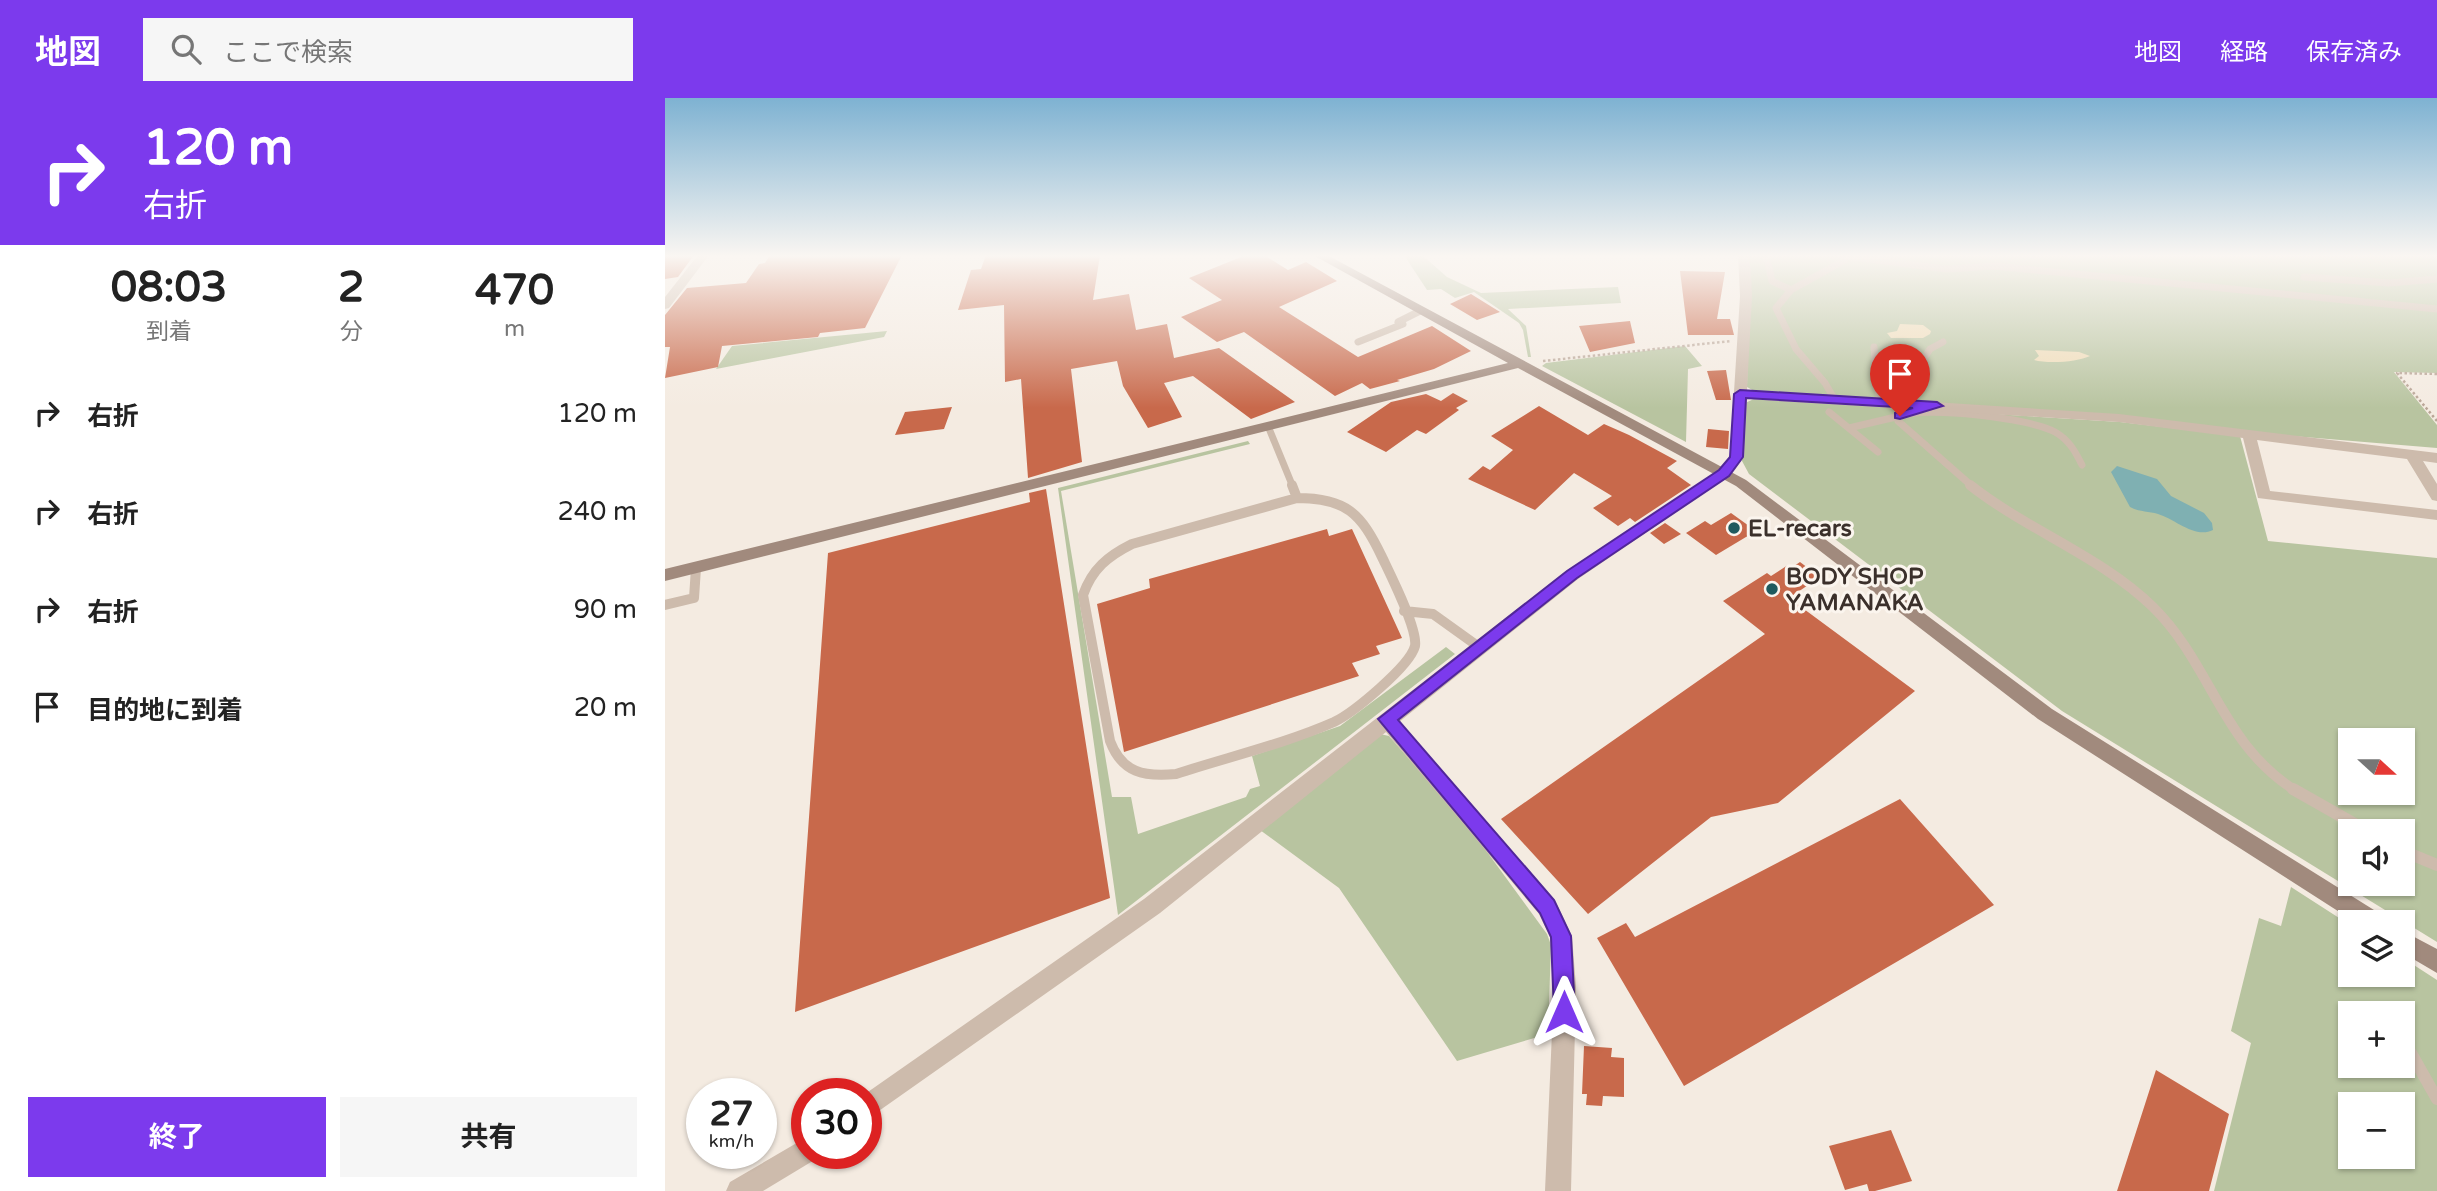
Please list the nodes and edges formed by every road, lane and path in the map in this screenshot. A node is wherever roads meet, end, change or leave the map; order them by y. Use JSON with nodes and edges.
{"nodes":[{"id":1,"x":1411,"y":306,"type":"edge"},
{"id":2,"x":1745,"y":306,"type":"edge"},
{"id":3,"x":1778,"y":306,"type":"edge"},
{"id":4,"x":2406,"y":306,"type":"edge"},
{"id":5,"x":2437,"y":309,"type":"edge"},
{"id":6,"x":1420,"y":311,"type":"junction"},
{"id":7,"x":1743,"y":341,"type":"junction"},
{"id":8,"x":1358,"y":342,"type":"dead end"},
{"id":9,"x":1944,"y":342,"type":"dead end"},
{"id":10,"x":1874,"y":347,"type":"dead end"},
{"id":11,"x":1518,"y":364,"type":"junction"},
{"id":12,"x":2437,"y":374,"type":"edge"},
{"id":13,"x":1877,"y":387,"type":"junction"},
{"id":14,"x":1740,"y":394,"type":"junction"},
{"id":15,"x":1881,"y":403,"type":"junction"},
{"id":16,"x":1832,"y":406,"type":"junction"},
{"id":17,"x":1937,"y":406,"type":"junction"},
{"id":18,"x":1902,"y":415,"type":"junction"},
{"id":19,"x":2437,"y":421,"type":"edge"},
{"id":20,"x":1268,"y":426,"type":"junction"},
{"id":21,"x":1849,"y":428,"type":"junction"},
{"id":22,"x":2249,"y":435,"type":"junction"},
{"id":23,"x":1878,"y":452,"type":"dead end"},
{"id":24,"x":2411,"y":455,"type":"junction"},
{"id":25,"x":2437,"y":458,"type":"edge"},
{"id":26,"x":2082,"y":465,"type":"dead end"},
{"id":27,"x":1724,"y":473,"type":"junction"},
{"id":28,"x":2437,"y":496,"type":"edge"},
{"id":29,"x":1297,"y":498,"type":"junction"},
{"id":30,"x":2437,"y":515,"type":"edge"},
{"id":31,"x":696,"y":568,"type":"junction"},
{"id":32,"x":665,"y":575,"type":"edge"},
{"id":33,"x":665,"y":606,"type":"edge"},
{"id":34,"x":1404,"y":611,"type":"junction"},
{"id":35,"x":1479,"y":646,"type":"junction"},
{"id":36,"x":1387,"y":719,"type":"junction"},
{"id":37,"x":2347,"y":819,"type":"edge"},
{"id":38,"x":2415,"y":856,"type":"edge"},
{"id":39,"x":2437,"y":865,"type":"edge"},
{"id":40,"x":2355,"y":910,"type":"edge"},
{"id":41,"x":2415,"y":948,"type":"edge"},
{"id":42,"x":2437,"y":962,"type":"edge"},
{"id":43,"x":2415,"y":1061,"type":"edge"},
{"id":44,"x":882,"y":1097,"type":"edge"},
{"id":45,"x":2437,"y":1099,"type":"edge"},
{"id":46,"x":791,"y":1160,"type":"edge"},
{"id":47,"x":739,"y":1191,"type":"edge"},
{"id":48,"x":1558,"y":1191,"type":"edge"}],
"edges":[{"from":1,"to":6,"type":"street"},
{"from":2,"to":7,"type":"street"},
{"from":3,"to":16,"type":"lane"},
{"from":4,"to":5,"type":"lane"},
{"from":6,"to":8,"type":"lane"},
{"from":6,"to":11,"type":"street"},
{"from":7,"to":11,"type":"path"},
{"from":7,"to":14,"type":"street"},
{"from":9,"to":13,"type":"lane"},
{"from":10,"to":13,"type":"lane"},
{"from":11,"to":20,"type":"street"},
{"from":11,"to":27,"type":"street"},
{"from":12,"to":19,"type":"path"},
{"from":13,"to":15,"type":"lane"},
{"from":14,"to":16,"type":"street"},
{"from":14,"to":27,"type":"street"},
{"from":15,"to":16,"type":"street"},
{"from":15,"to":17,"type":"street"},
{"from":16,"to":21,"type":"lane"},
{"from":17,"to":18,"type":"lane"},
{"from":17,"to":22,"type":"street"},
{"from":18,"to":21,"type":"lane"},
{"from":18,"to":26,"type":"lane"},
{"from":18,"to":37,"type":"lane"},
{"from":20,"to":29,"type":"lane"},
{"from":20,"to":31,"type":"street"},
{"from":21,"to":23,"type":"lane"},
{"from":22,"to":24,"type":"street"},
{"from":22,"to":30,"type":"street"},
{"from":24,"to":25,"type":"street"},
{"from":24,"to":28,"type":"street"},
{"from":27,"to":35,"type":"street"},
{"from":27,"to":40,"type":"street"},
{"from":29,"to":34,"type":"lane"},
{"from":29,"to":34,"type":"lane"},
{"from":31,"to":32,"type":"street"},
{"from":31,"to":33,"type":"lane"},
{"from":34,"to":35,"type":"lane"},
{"from":35,"to":36,"type":"street"},
{"from":36,"to":44,"type":"street"},
{"from":36,"to":48,"type":"street"},
{"from":38,"to":39,"type":"lane"},
{"from":41,"to":42,"type":"street"},
{"from":43,"to":45,"type":"lane"},
{"from":46,"to":47,"type":"street"}]}
